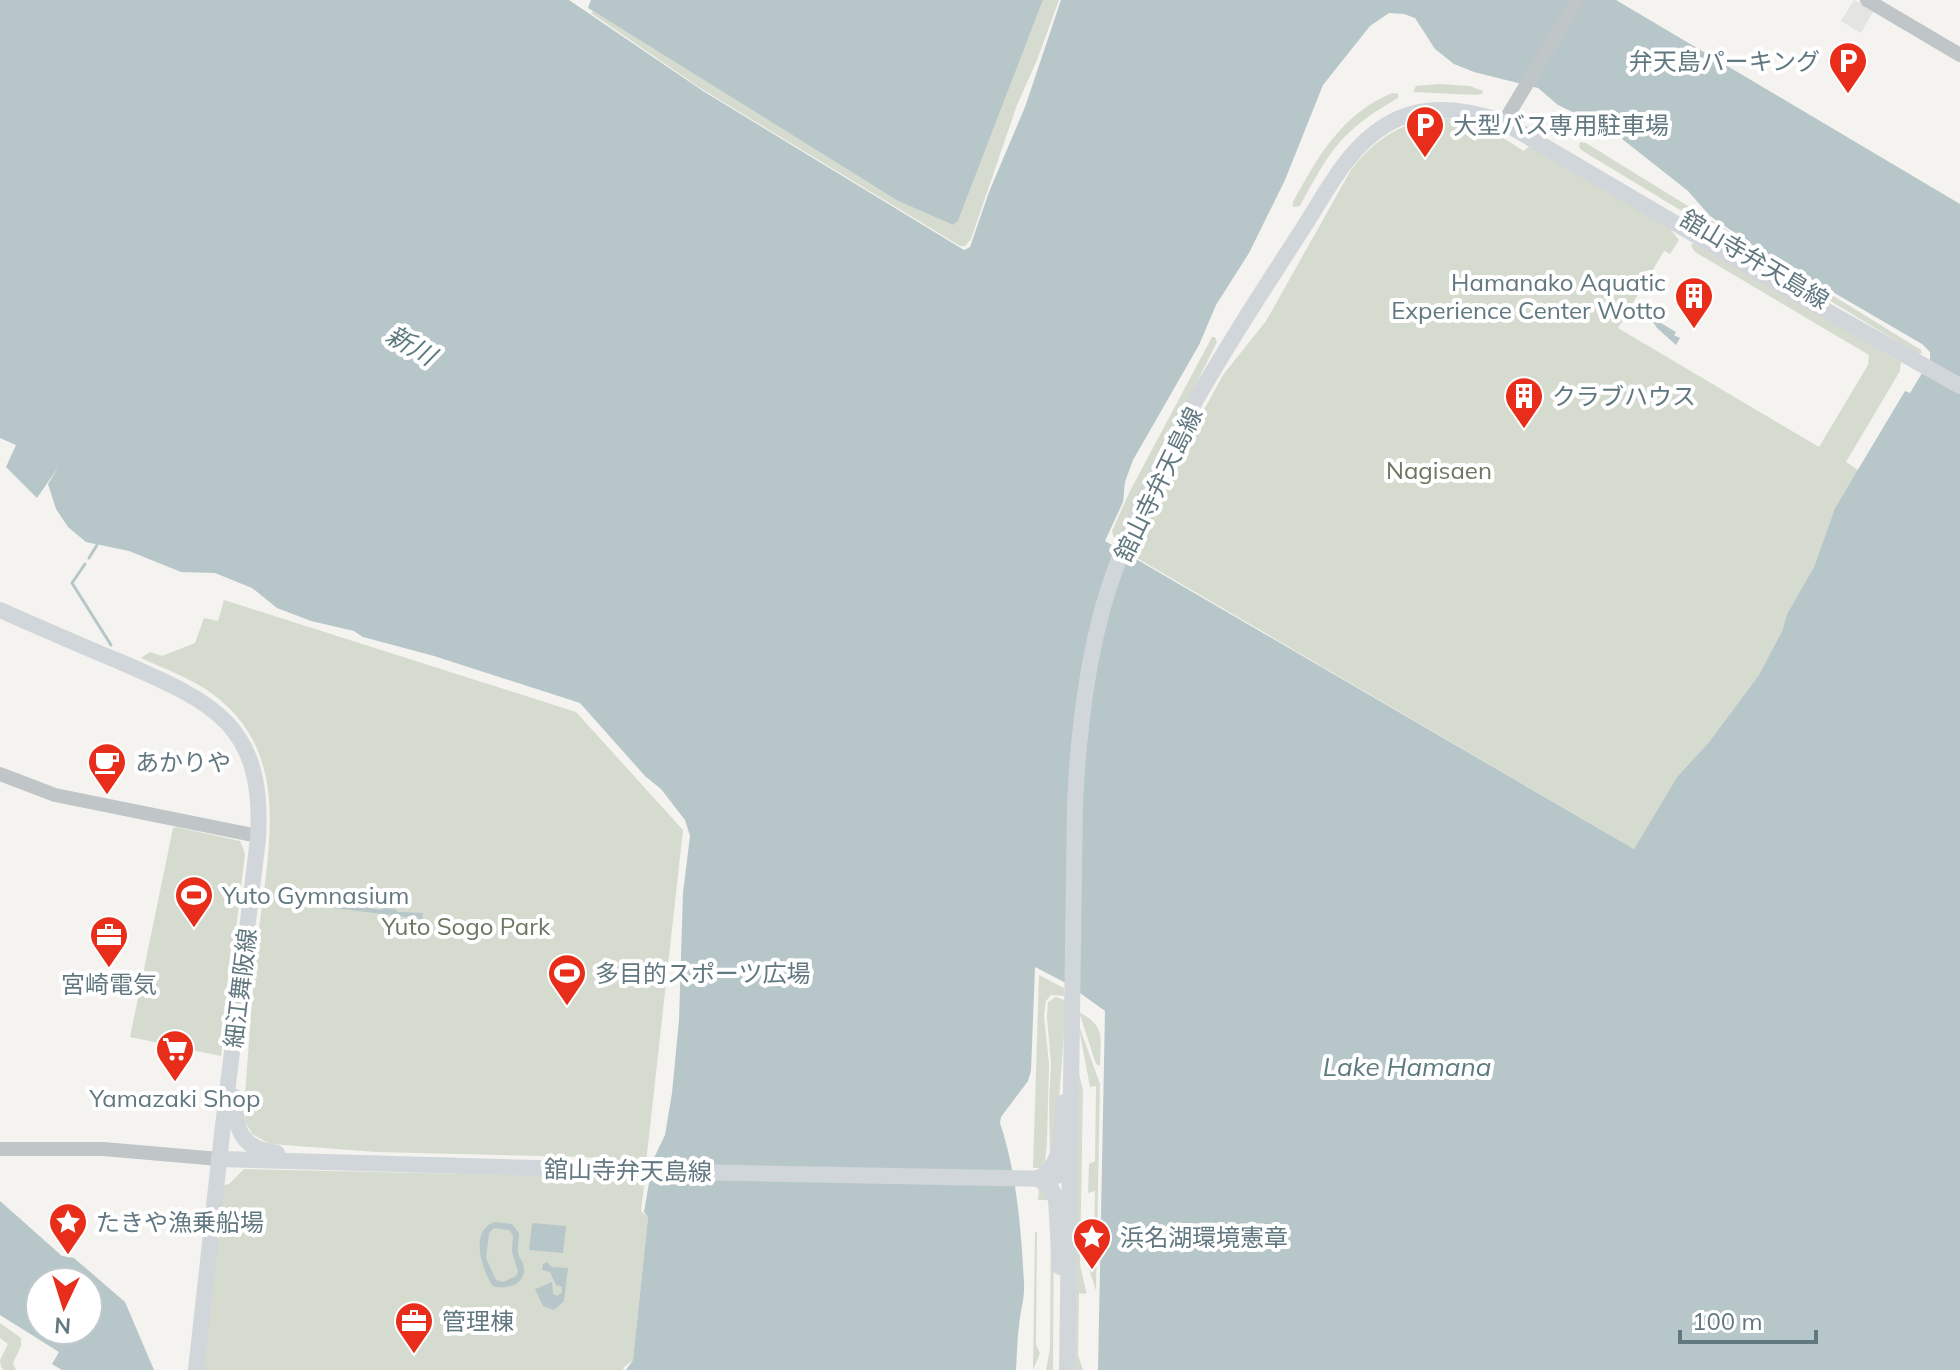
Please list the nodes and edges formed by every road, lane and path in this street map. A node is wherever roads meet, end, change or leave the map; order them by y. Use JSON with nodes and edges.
{"nodes":[{"id":1,"x":1577,"y":0,"type":"edge"},
{"id":2,"x":1867,"y":0,"type":"edge"},
{"id":3,"x":1960,"y":55,"type":"edge"},
{"id":4,"x":1509,"y":114,"type":"junction"},
{"id":5,"x":1960,"y":386,"type":"edge"},
{"id":6,"x":0,"y":610,"type":"edge"},
{"id":7,"x":0,"y":774,"type":"edge"},
{"id":8,"x":258,"y":836,"type":"junction"},
{"id":9,"x":1071,"y":1002,"type":"junction"},
{"id":10,"x":236,"y":1031,"type":"junction"},
{"id":11,"x":1065,"y":1092,"type":"junction"},
{"id":12,"x":0,"y":1149,"type":"edge"},
{"id":13,"x":1072,"y":1152,"type":"junction"},
{"id":14,"x":219,"y":1159,"type":"junction"},
{"id":15,"x":352,"y":1164,"type":"junction"},
{"id":16,"x":1053,"y":1180,"type":"junction"},
{"id":17,"x":1071,"y":1205,"type":"junction"},
{"id":18,"x":1060,"y":1281,"type":"junction"},
{"id":19,"x":196,"y":1370,"type":"edge"},
{"id":20,"x":1060,"y":1370,"type":"edge"},
{"id":21,"x":1067,"y":1370,"type":"edge"}],
"edges":[{"from":1,"to":4,"type":"street"},
{"from":2,"to":3,"type":"street"},
{"from":4,"to":5,"type":"main road","name":"舘山寺弁天島線"},
{"from":4,"to":9,"type":"main road","name":"舘山寺弁天島線"},
{"from":6,"to":8,"type":"main road","name":"細江舞阪線"},
{"from":7,"to":8,"type":"street"},
{"from":8,"to":10,"type":"main road","name":"細江舞阪線"},
{"from":9,"to":11,"type":"main road","name":"舘山寺弁天島線"},
{"from":9,"to":13,"type":"main road","name":"舘山寺弁天島線"},
{"from":10,"to":14,"type":"main road","name":"細江舞阪線"},
{"from":10,"to":15,"type":"main road"},
{"from":11,"to":16,"type":"main road","name":"舘山寺弁天島線"},
{"from":11,"to":16,"type":"main road"},
{"from":12,"to":14,"type":"street"},
{"from":13,"to":16,"type":"main road"},
{"from":13,"to":17,"type":"main road","name":"舘山寺弁天島線"},
{"from":14,"to":15,"type":"main road","name":"舘山寺弁天島線"},
{"from":14,"to":19,"type":"main road","name":"細江舞阪線"},
{"from":15,"to":16,"type":"main road","name":"舘山寺弁天島線"},
{"from":16,"to":17,"type":"main road"},
{"from":16,"to":18,"type":"main road","name":"舘山寺弁天島線"},
{"from":16,"to":18,"type":"main road"},
{"from":17,"to":21,"type":"main road","name":"舘山寺弁天島線"},
{"from":18,"to":20,"type":"main road","name":"舘山寺弁天島線"}]}
